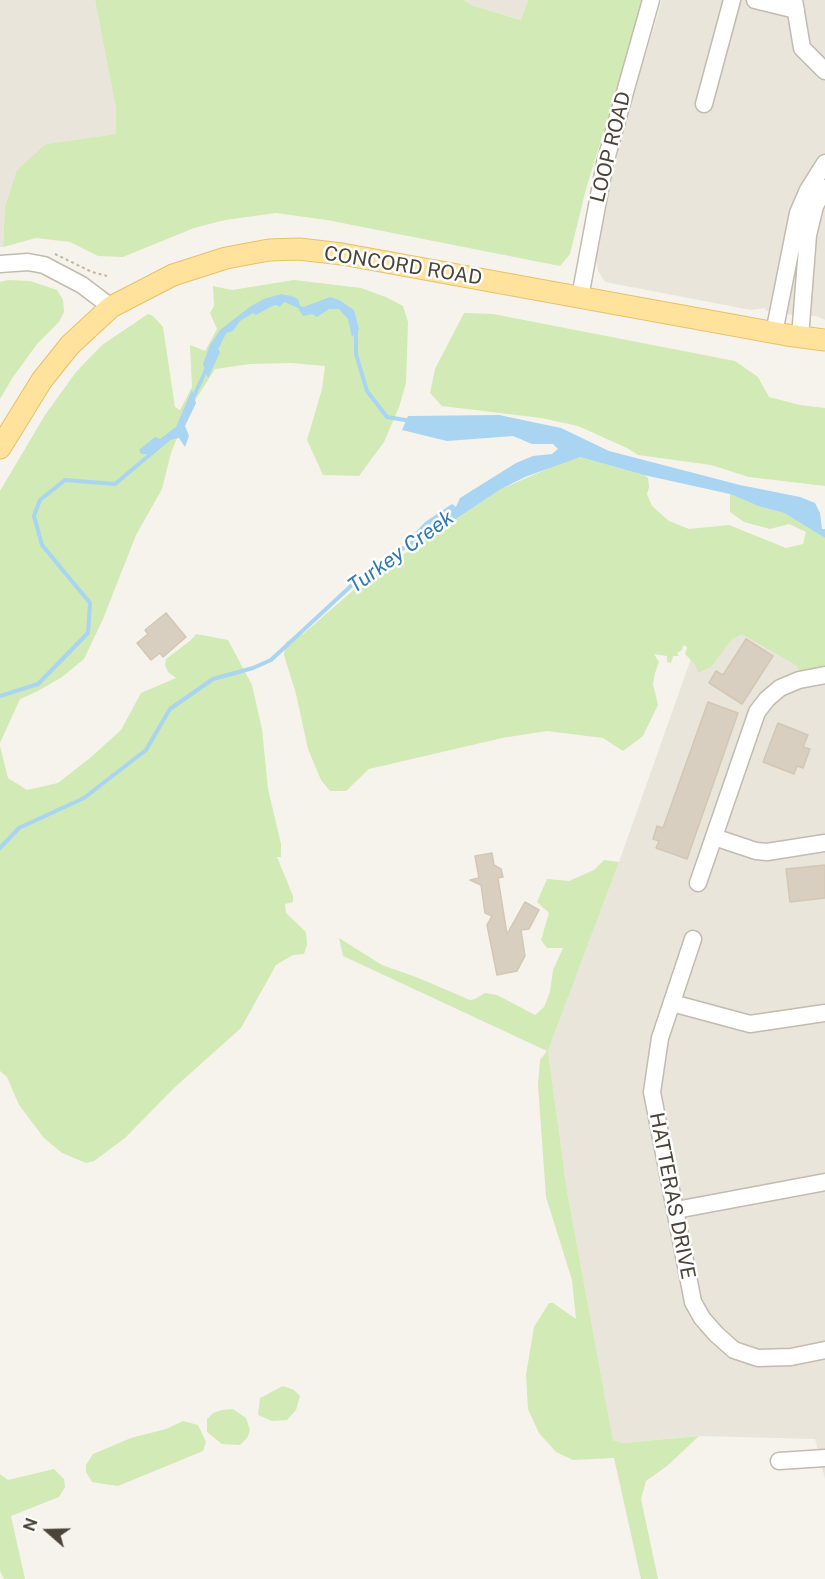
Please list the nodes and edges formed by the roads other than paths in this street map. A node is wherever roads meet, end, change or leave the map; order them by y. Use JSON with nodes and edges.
{"nodes":[{"id":1,"x":651,"y":0,"type":"edge"},
{"id":2,"x":732,"y":0,"type":"edge"},
{"id":3,"x":756,"y":0,"type":"edge"},
{"id":4,"x":795,"y":5,"type":"edge"},
{"id":5,"x":825,"y":71,"type":"edge"},
{"id":6,"x":704,"y":104,"type":"dead end"},
{"id":7,"x":825,"y":164,"type":"edge"},
{"id":8,"x":825,"y":188,"type":"edge"},
{"id":9,"x":805,"y":215,"type":"junction"},
{"id":10,"x":799,"y":250,"type":"junction"},
{"id":11,"x":0,"y":264,"type":"edge"},
{"id":12,"x":580,"y":297,"type":"junction"},
{"id":13,"x":111,"y":307,"type":"junction"},
{"id":14,"x":774,"y":333,"type":"junction"},
{"id":15,"x":800,"y":337,"type":"junction"},
{"id":16,"x":825,"y":340,"type":"edge"},
{"id":17,"x":0,"y":448,"type":"edge"},
{"id":18,"x":825,"y":675,"type":"edge"},
{"id":19,"x":714,"y":837,"type":"junction"},
{"id":20,"x":825,"y":843,"type":"edge"},
{"id":21,"x":698,"y":883,"type":"dead end"},
{"id":22,"x":693,"y":939,"type":"dead end"},
{"id":23,"x":672,"y":1003,"type":"junction"},
{"id":24,"x":825,"y":1013,"type":"edge"},
{"id":25,"x":825,"y":1182,"type":"edge"},
{"id":26,"x":676,"y":1210,"type":"junction"},
{"id":27,"x":825,"y":1350,"type":"edge"},
{"id":28,"x":825,"y":1458,"type":"edge"},
{"id":29,"x":778,"y":1461,"type":"dead end"}],
"edges":[{"from":1,"to":12,"type":"street","name":"LOOP ROAD"},
{"from":2,"to":6,"type":"street"},
{"from":3,"to":4,"type":"street"},
{"from":4,"to":5,"type":"street"},
{"from":7,"to":9,"type":"street"},
{"from":8,"to":9,"type":"street"},
{"from":9,"to":10,"type":"street"},
{"from":10,"to":14,"type":"street"},
{"from":10,"to":15,"type":"street"},
{"from":11,"to":13,"type":"street"},
{"from":12,"to":13,"type":"main road","name":"CONCORD ROAD"},
{"from":12,"to":14,"type":"main road","name":"CONCORD ROAD"},
{"from":13,"to":17,"type":"main road","name":"CONCORD ROAD"},
{"from":14,"to":15,"type":"main road","name":"CONCORD ROAD"},
{"from":15,"to":16,"type":"main road","name":"CONCORD ROAD"},
{"from":18,"to":19,"type":"street"},
{"from":19,"to":20,"type":"street"},
{"from":19,"to":21,"type":"street"},
{"from":22,"to":23,"type":"street","name":"HATTERAS DRIVE"},
{"from":23,"to":24,"type":"street"},
{"from":23,"to":26,"type":"street","name":"HATTERAS DRIVE"},
{"from":25,"to":26,"type":"street"},
{"from":26,"to":27,"type":"street","name":"HATTERAS DRIVE"},
{"from":28,"to":29,"type":"street"}]}
